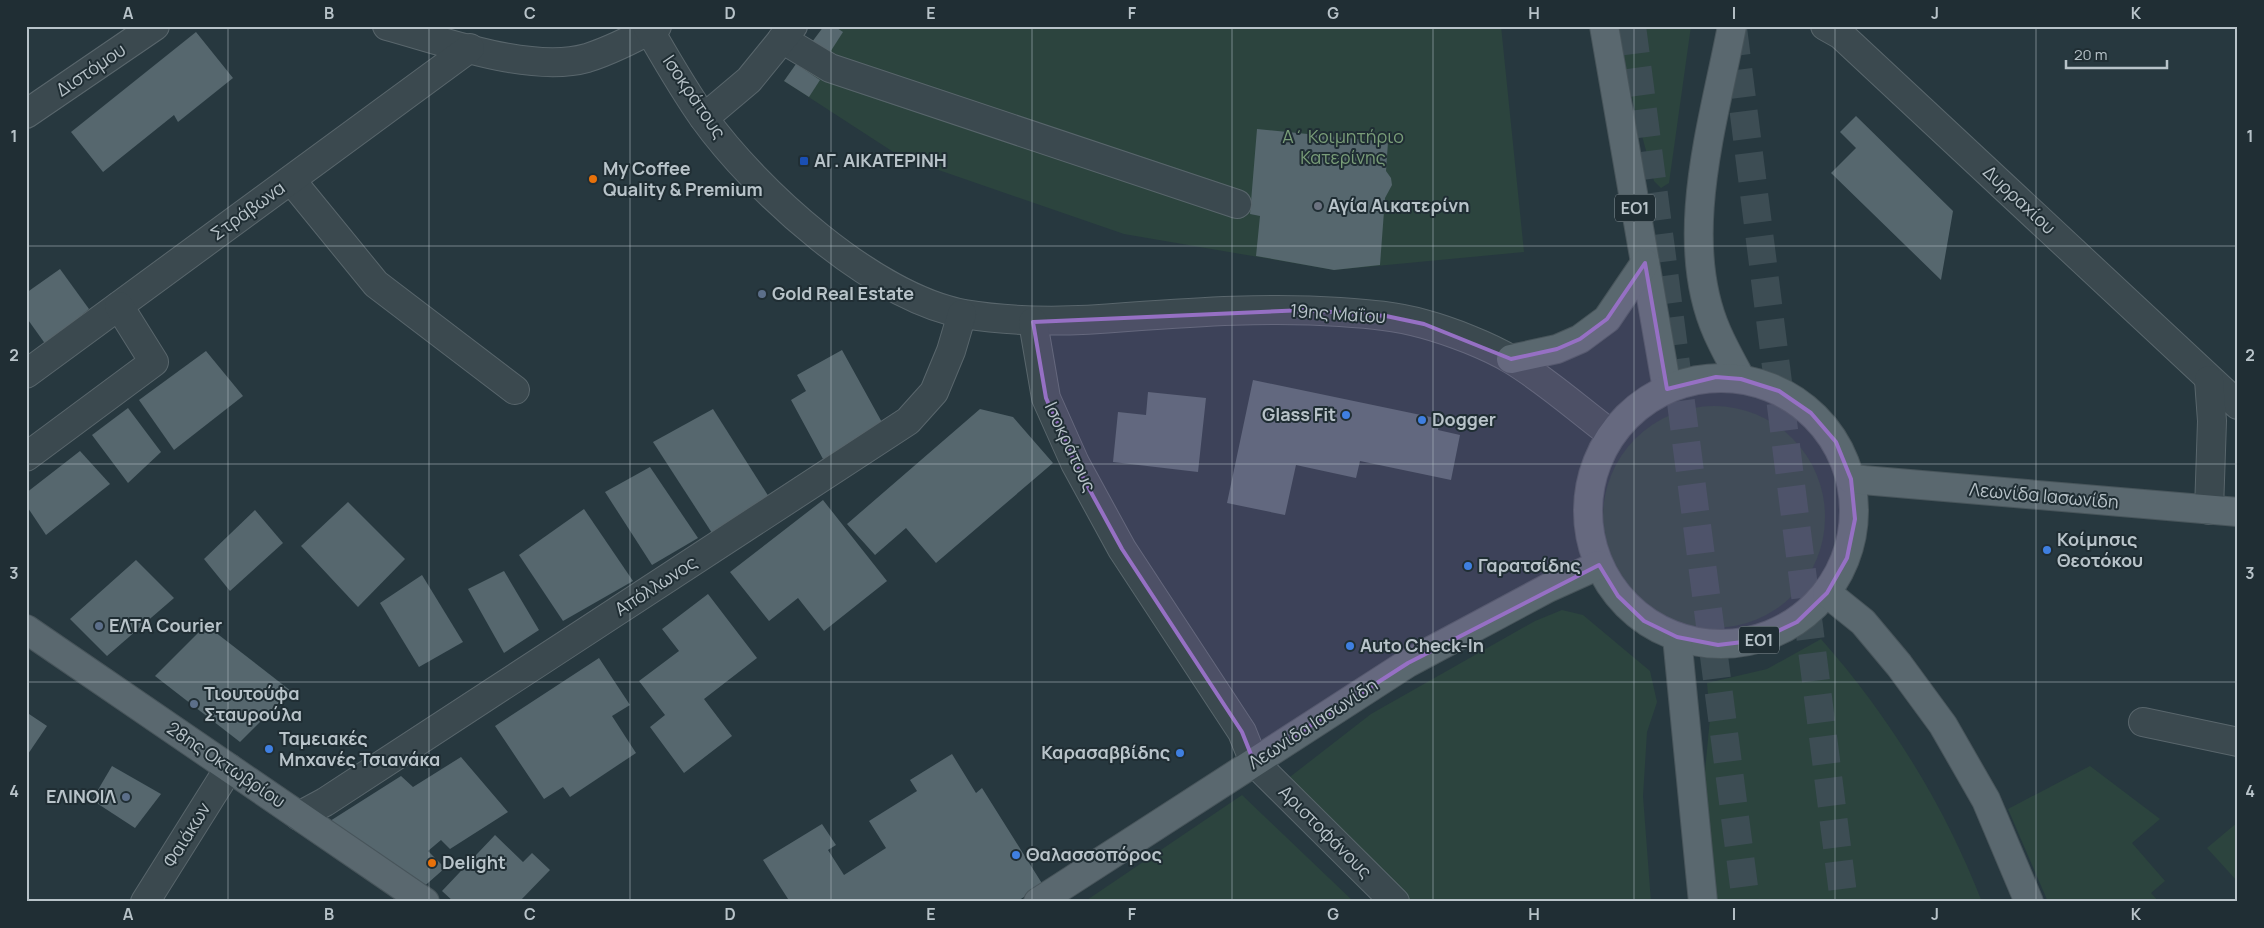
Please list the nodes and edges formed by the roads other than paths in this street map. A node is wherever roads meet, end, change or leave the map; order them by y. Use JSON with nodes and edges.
{"nodes":[{"id":1,"x":155,"y":26,"type":"edge"},
{"id":2,"x":386,"y":26,"type":"edge"},
{"id":3,"x":1604,"y":26,"type":"edge"},
{"id":4,"x":1732,"y":26,"type":"edge"},
{"id":5,"x":1825,"y":26,"type":"edge"},
{"id":6,"x":651,"y":28,"type":"edge"},
{"id":7,"x":788,"y":32,"type":"edge"},
{"id":8,"x":470,"y":48,"type":"junction"},
{"id":9,"x":26,"y":114,"type":"edge"},
{"id":10,"x":704,"y":118,"type":"junction"},
{"id":11,"x":291,"y":180,"type":"junction"},
{"id":12,"x":1237,"y":204,"type":"dead end"},
{"id":13,"x":1645,"y":263,"type":"junction"},
{"id":14,"x":119,"y":306,"type":"junction"},
{"id":15,"x":962,"y":314,"type":"junction"},
{"id":16,"x":1033,"y":322,"type":"junction"},
{"id":17,"x":1512,"y":359,"type":"junction"},
{"id":18,"x":26,"y":374,"type":"edge"},
{"id":19,"x":1741,"y":379,"type":"junction"},
{"id":20,"x":2209,"y":380,"type":"junction"},
{"id":21,"x":1667,"y":389,"type":"junction"},
{"id":22,"x":515,"y":390,"type":"dead end"},
{"id":23,"x":2238,"y":405,"type":"edge"},
{"id":24,"x":1611,"y":434,"type":"junction"},
{"id":25,"x":26,"y":457,"type":"edge"},
{"id":26,"x":1851,"y":479,"type":"junction"},
{"id":27,"x":2209,"y":510,"type":"junction"},
{"id":28,"x":2238,"y":512,"type":"edge"},
{"id":29,"x":1599,"y":565,"type":"junction"},
{"id":30,"x":1828,"y":593,"type":"junction"},
{"id":31,"x":26,"y":629,"type":"edge"},
{"id":32,"x":1677,"y":637,"type":"junction"},
{"id":33,"x":2144,"y":722,"type":"dead end"},
{"id":34,"x":2238,"y":742,"type":"edge"},
{"id":35,"x":1254,"y":762,"type":"junction"},
{"id":36,"x":229,"y":768,"type":"junction"},
{"id":37,"x":299,"y":816,"type":"junction"},
{"id":38,"x":145,"y":902,"type":"edge"},
{"id":39,"x":425,"y":902,"type":"edge"},
{"id":40,"x":1038,"y":902,"type":"edge"},
{"id":41,"x":1395,"y":902,"type":"edge"},
{"id":42,"x":1703,"y":902,"type":"edge"},
{"id":43,"x":2029,"y":902,"type":"edge"}],
"edges":[{"from":1,"to":9,"type":"street","name":"Διστόμου"},
{"from":2,"to":8,"type":"street"},
{"from":3,"to":13,"type":"main road","number":"ΕΟ1"},
{"from":4,"to":19,"type":"main road"},
{"from":5,"to":20,"type":"street","name":"Δυρραχίου"},
{"from":6,"to":8,"type":"street"},
{"from":6,"to":10,"type":"street","name":"Ισοκράτους"},
{"from":7,"to":10,"type":"street"},
{"from":7,"to":12,"type":"street"},
{"from":8,"to":11,"type":"street","name":"Στράβωνα"},
{"from":10,"to":15,"type":"street","name":"Ισοκράτους"},
{"from":11,"to":14,"type":"street","name":"Στράβωνα"},
{"from":11,"to":22,"type":"street"},
{"from":13,"to":17,"type":"main road"},
{"from":13,"to":21,"type":"main road","number":"ΕΟ1"},
{"from":14,"to":18,"type":"street","name":"Στράβωνα"},
{"from":14,"to":25,"type":"street"},
{"from":15,"to":16,"type":"street","name":"Ισοκράτους"},
{"from":15,"to":37,"type":"street","name":"Απόλλωνος"},
{"from":16,"to":17,"type":"street","name":"19ης Μαΐου"},
{"from":16,"to":35,"type":"street","name":"Ισοκράτους"},
{"from":17,"to":24,"type":"street","name":"19ης Μαΐου"},
{"from":19,"to":21,"type":"main road","number":"ΕΟ1"},
{"from":19,"to":26,"type":"main road","number":"ΕΟ1"},
{"from":20,"to":23,"type":"street","name":"Δυρραχίου"},
{"from":20,"to":27,"type":"street"},
{"from":21,"to":24,"type":"main road","number":"ΕΟ1"},
{"from":24,"to":29,"type":"main road","number":"ΕΟ1"},
{"from":26,"to":27,"type":"main road","name":"Λεωνίδα Ιασωνίδη"},
{"from":26,"to":30,"type":"main road","number":"ΕΟ1"},
{"from":27,"to":28,"type":"main road","name":"Λεωνίδα Ιασωνίδη"},
{"from":29,"to":32,"type":"main road","number":"ΕΟ1"},
{"from":29,"to":35,"type":"main road","name":"Λεωνίδα Ιασωνίδη"},
{"from":30,"to":32,"type":"main road","number":"ΕΟ1"},
{"from":30,"to":43,"type":"main road"},
{"from":31,"to":36,"type":"main road","name":"28ης Οκτωβρίου"},
{"from":32,"to":42,"type":"main road"},
{"from":33,"to":34,"type":"street"},
{"from":35,"to":40,"type":"main road","name":"Λεωνίδα Ιασωνίδη"},
{"from":35,"to":41,"type":"street","name":"Αριστοφάνους"},
{"from":36,"to":37,"type":"main road","name":"28ης Οκτωβρίου"},
{"from":36,"to":38,"type":"street","name":"Φαιάκων"},
{"from":37,"to":39,"type":"main road","name":"28ης Οκτωβρίου"}]}
